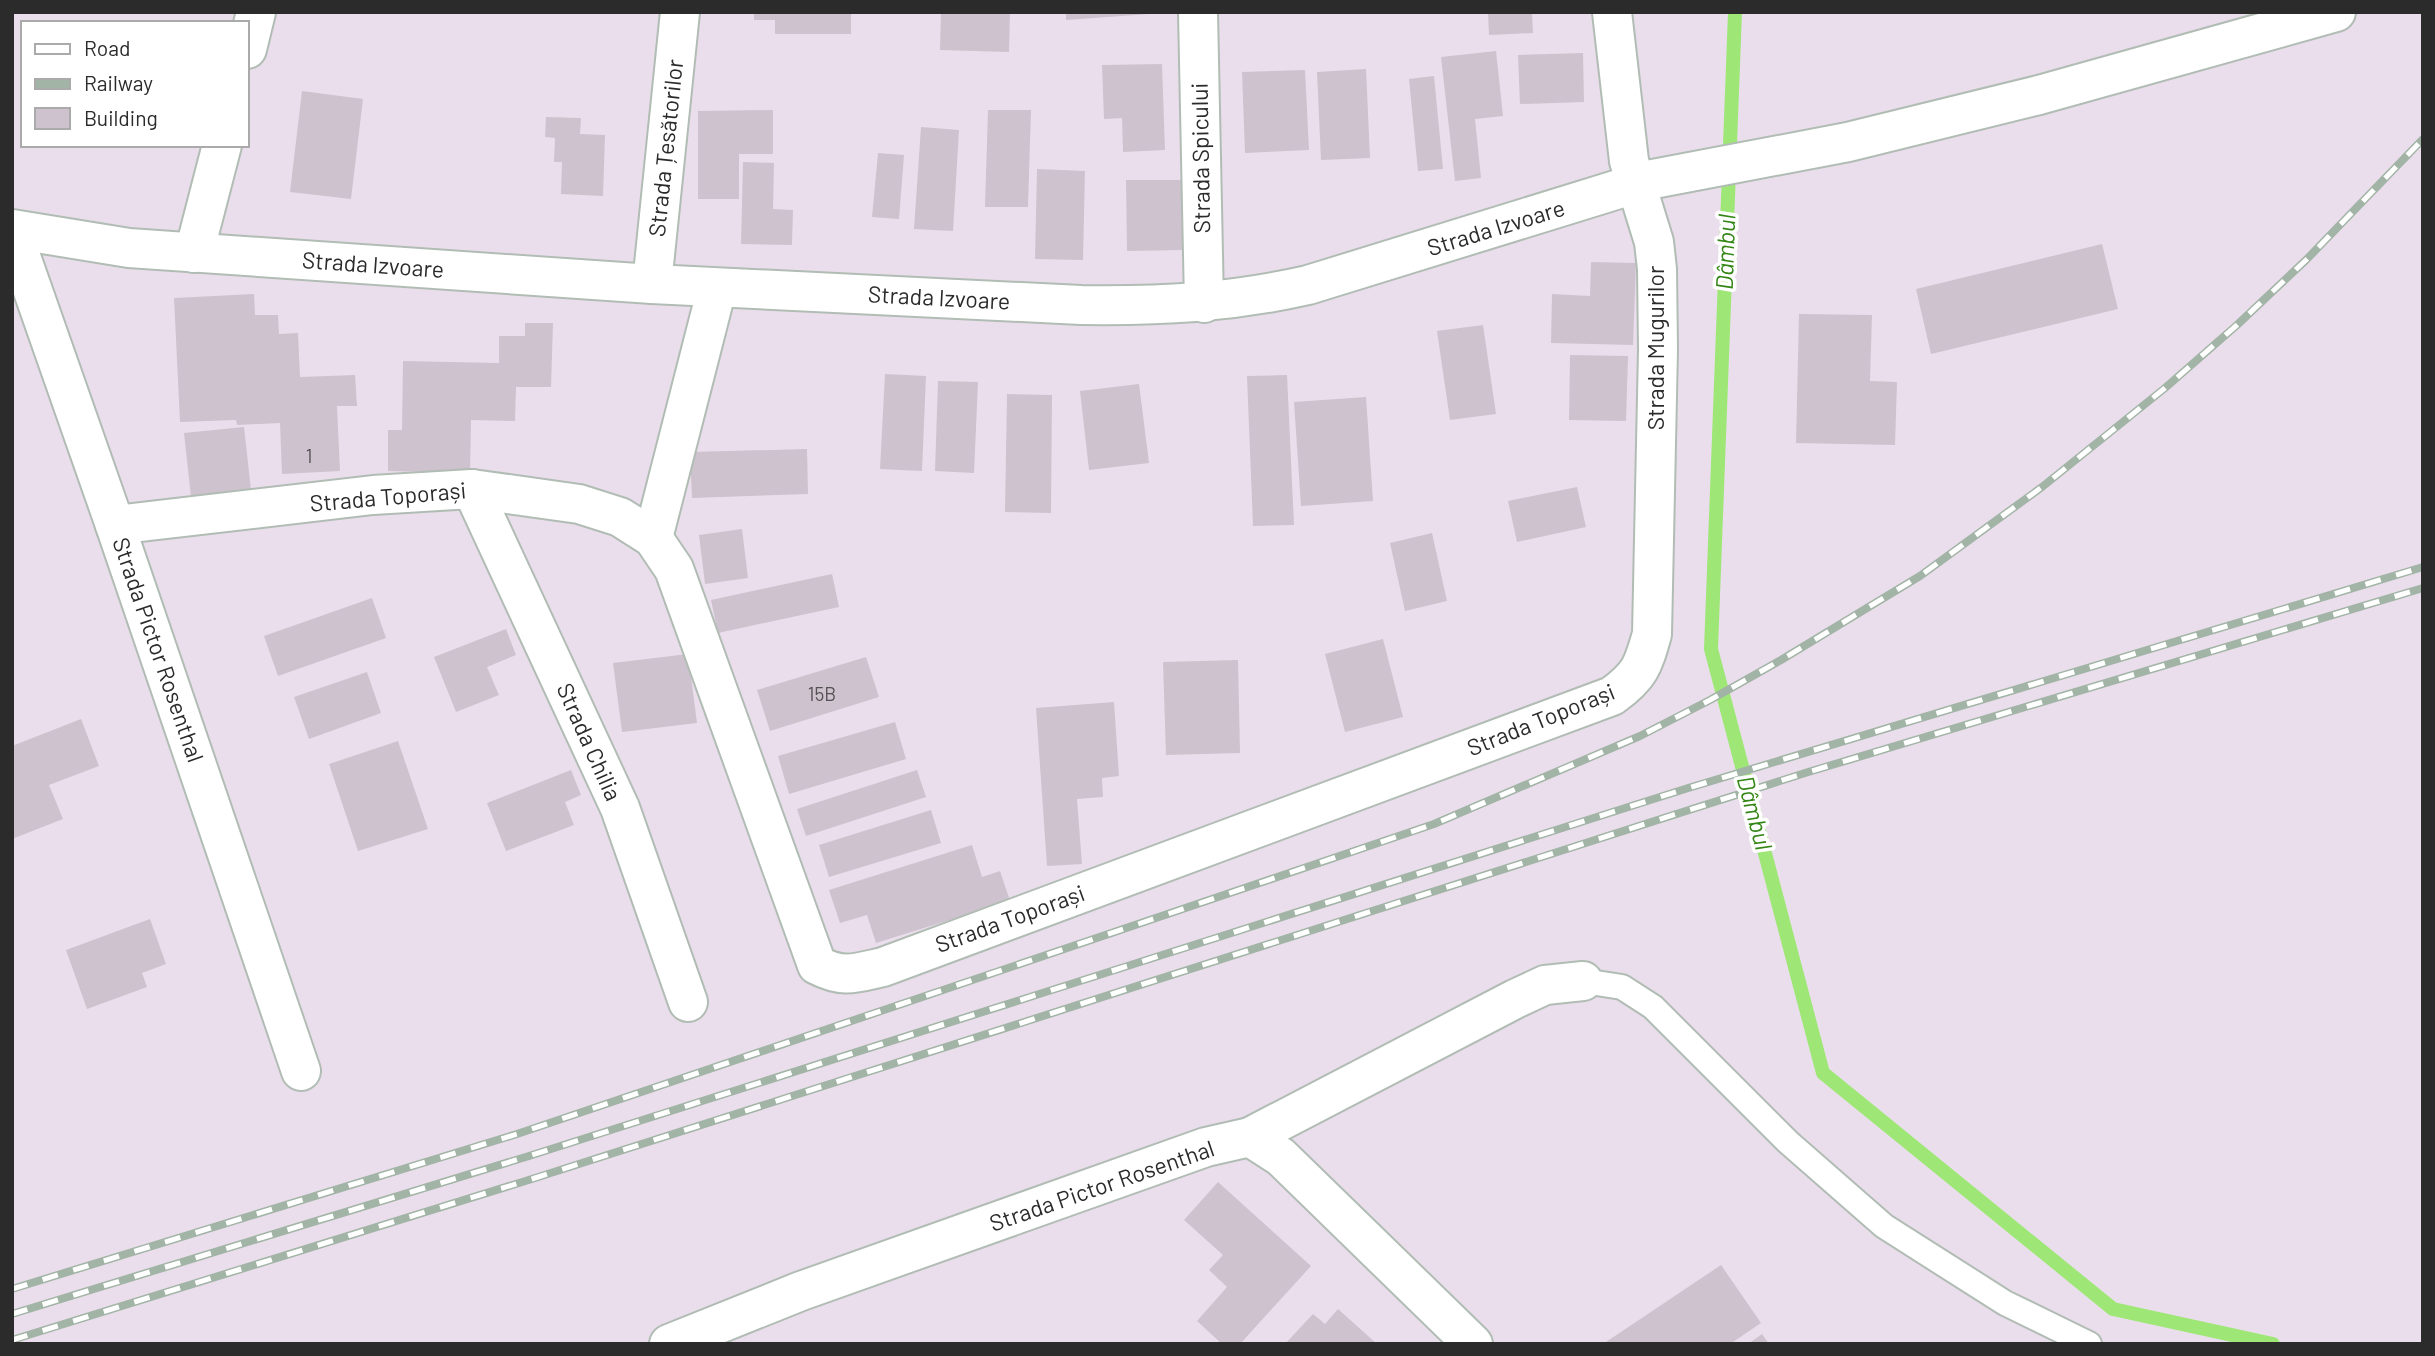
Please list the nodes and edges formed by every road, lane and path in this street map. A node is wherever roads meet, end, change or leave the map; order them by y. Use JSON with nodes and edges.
{"nodes":[{"id":1,"x":257,"y":12,"type":"edge"},
{"id":2,"x":680,"y":12,"type":"edge"},
{"id":3,"x":1198,"y":12,"type":"edge"},
{"id":4,"x":1612,"y":12,"type":"edge"},
{"id":5,"x":2336,"y":12,"type":"edge"},
{"id":6,"x":248,"y":46,"type":"edge"},
{"id":7,"x":221,"y":147,"type":"edge"},
{"id":8,"x":1642,"y":182,"type":"junction"},
{"id":9,"x":12,"y":230,"type":"edge"},
{"id":10,"x":194,"y":253,"type":"junction"},
{"id":11,"x":652,"y":284,"type":"junction"},
{"id":12,"x":717,"y":288,"type":"junction"},
{"id":13,"x":1204,"y":303,"type":"junction"},
{"id":14,"x":472,"y":489,"type":"junction"},
{"id":15,"x":116,"y":524,"type":"junction"},
{"id":16,"x":653,"y":538,"type":"junction"},
{"id":17,"x":1630,"y":683,"type":"joint"},
{"id":18,"x":1583,"y":981,"type":"joint"},
{"id":19,"x":688,"y":1002,"type":"dead end"},
{"id":20,"x":301,"y":1071,"type":"dead end"},
{"id":21,"x":1250,"y":1137,"type":"junction"},
{"id":22,"x":669,"y":1344,"type":"edge"},
{"id":23,"x":1473,"y":1344,"type":"edge"},
{"id":24,"x":2089,"y":1344,"type":"edge"}],
"edges":[{"from":1,"to":6,"type":"street"},
{"from":2,"to":11,"type":"street","name":"Strada Țesătorilor"},
{"from":3,"to":13,"type":"street","name":"Strada Spicului"},
{"from":4,"to":8,"type":"street","name":"Strada Mugurilor"},
{"from":5,"to":8,"type":"street","name":"Strada Izvoare"},
{"from":7,"to":10,"type":"street"},
{"from":8,"to":13,"type":"street","name":"Strada Izvoare"},
{"from":8,"to":17,"type":"street","name":"Strada Mugurilor"},
{"from":9,"to":10,"type":"street","name":"Strada Izvoare"},
{"from":9,"to":15,"type":"street","name":"Strada Pictor Rosenthal"},
{"from":10,"to":11,"type":"street","name":"Strada Izvoare"},
{"from":11,"to":12,"type":"street","name":"Strada Izvoare"},
{"from":12,"to":13,"type":"street","name":"Strada Izvoare"},
{"from":12,"to":16,"type":"street"},
{"from":14,"to":15,"type":"street","name":"Strada Toporași"},
{"from":14,"to":16,"type":"street","name":"Strada Toporași"},
{"from":14,"to":19,"type":"street","name":"Strada Chilia"},
{"from":15,"to":20,"type":"street","name":"Strada Pictor Rosenthal"},
{"from":16,"to":17,"type":"street","name":"Strada Toporași"},
{"from":18,"to":21,"type":"street","name":"Strada Pictor Rosenthal"},
{"from":18,"to":24,"type":"lane"},
{"from":21,"to":22,"type":"street","name":"Strada Pictor Rosenthal"},
{"from":21,"to":23,"type":"street"}]}
